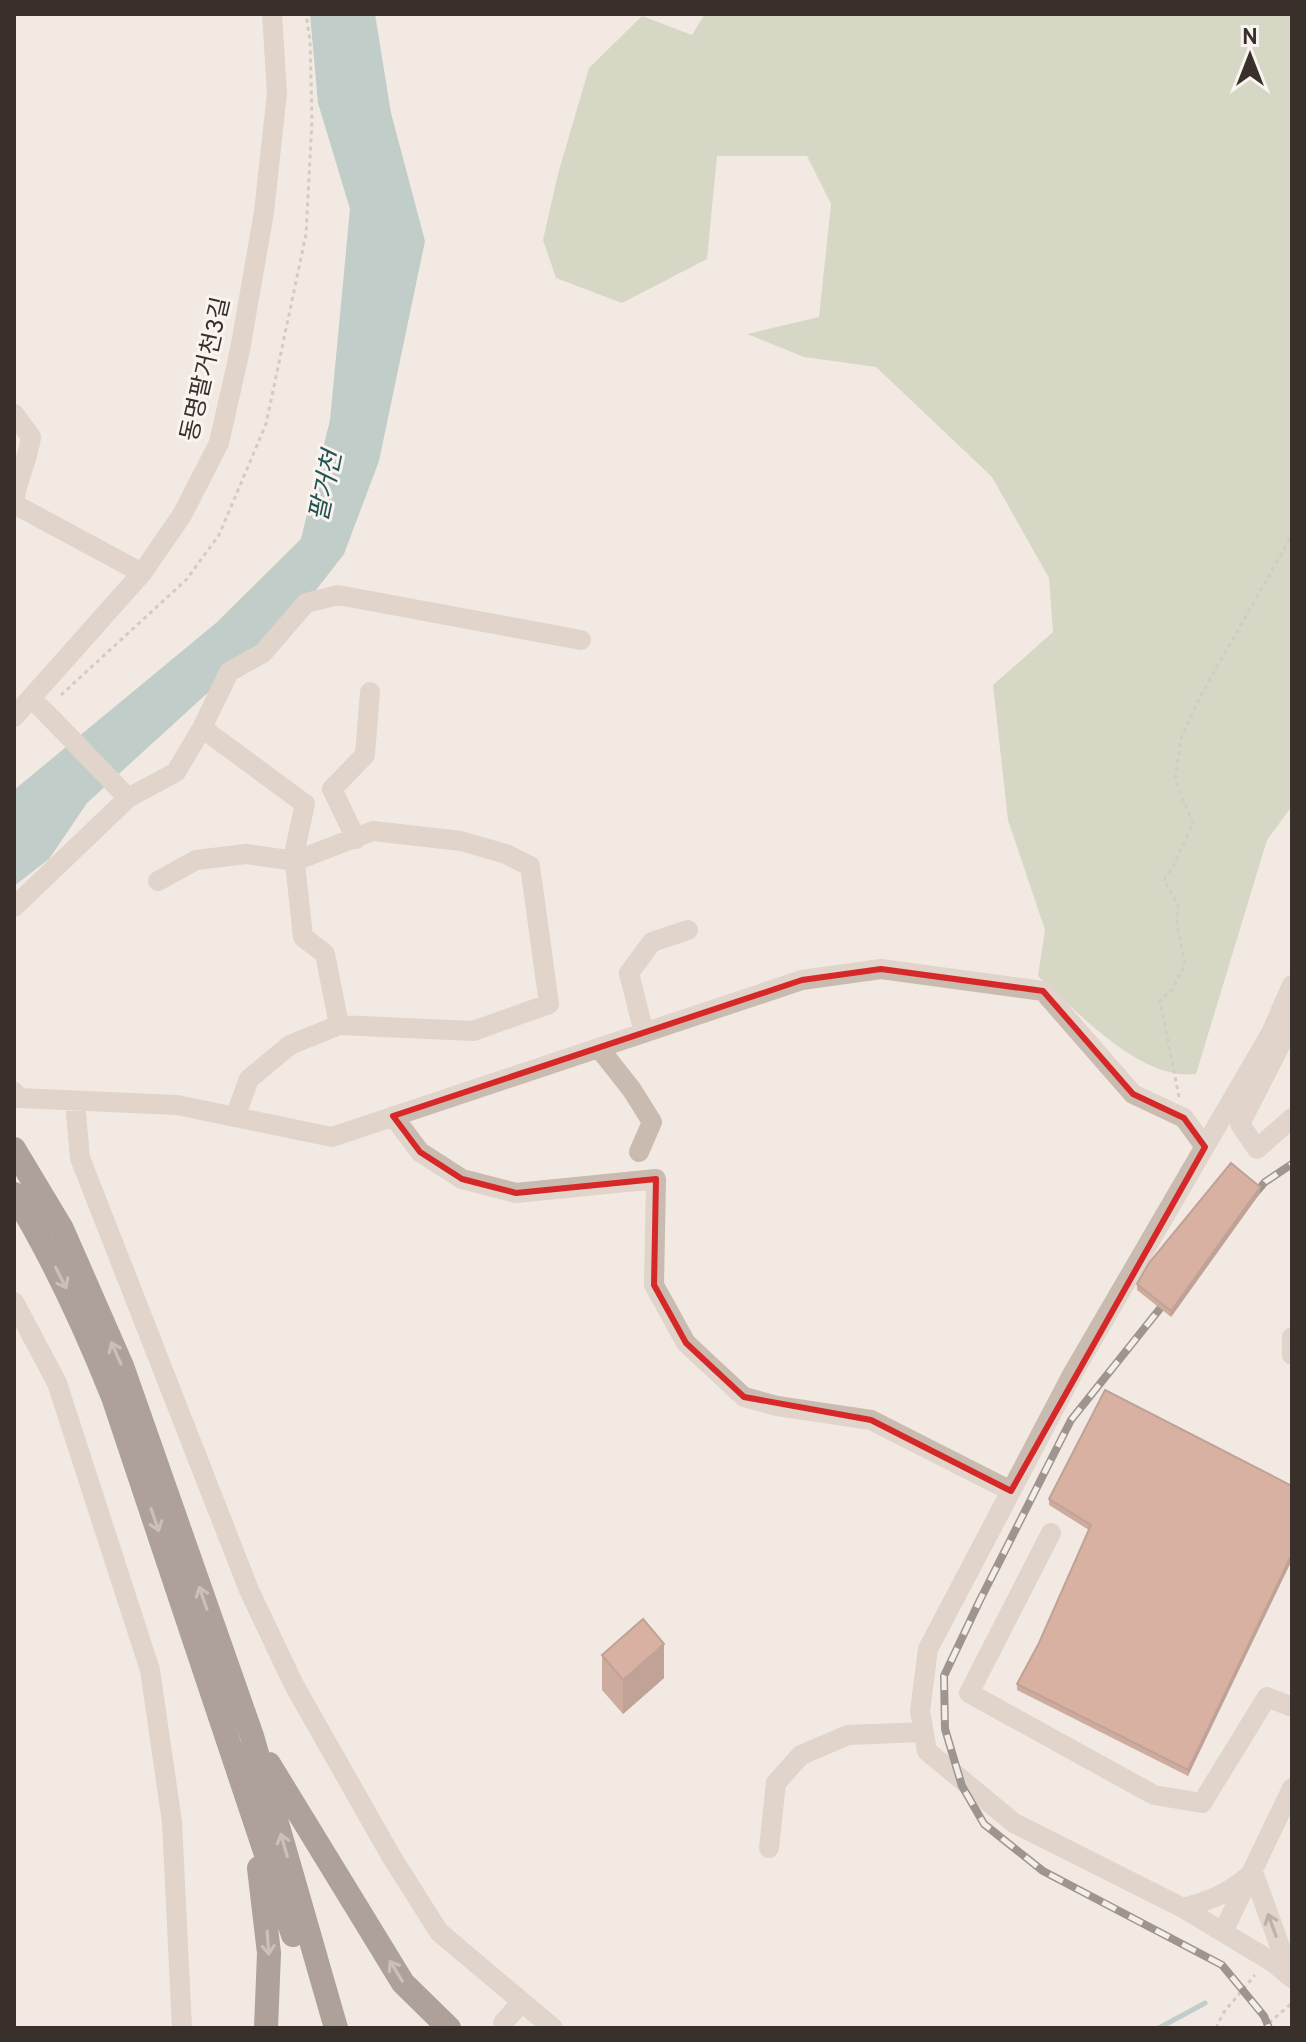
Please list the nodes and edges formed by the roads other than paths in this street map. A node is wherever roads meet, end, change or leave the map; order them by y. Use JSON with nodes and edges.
{"nodes":[{"id":1,"x":272,"y":14,"type":"edge"},
{"id":2,"x":14,"y":414,"type":"edge"},
{"id":3,"x":14,"y":504,"type":"edge"},
{"id":4,"x":142,"y":573,"type":"junction"},
{"id":5,"x":581,"y":640,"type":"dead end"},
{"id":6,"x":370,"y":692,"type":"dead end"},
{"id":7,"x":41,"y":709,"type":"junction"},
{"id":8,"x":14,"y":717,"type":"edge"},
{"id":9,"x":202,"y":728,"type":"junction"},
{"id":10,"x":128,"y":798,"type":"junction"},
{"id":11,"x":356,"y":839,"type":"junction"},
{"id":12,"x":295,"y":861,"type":"junction"},
{"id":13,"x":158,"y":881,"type":"dead end"},
{"id":14,"x":14,"y":907,"type":"edge"},
{"id":15,"x":688,"y":930,"type":"dead end"},
{"id":16,"x":1292,"y":985,"type":"edge"},
{"id":17,"x":1292,"y":1022,"type":"edge"},
{"id":18,"x":339,"y":1025,"type":"junction"},
{"id":19,"x":644,"y":1033,"type":"junction"},
{"id":20,"x":599,"y":1048,"type":"junction"},
{"id":21,"x":14,"y":1092,"type":"edge"},
{"id":22,"x":75,"y":1102,"type":"junction"},
{"id":23,"x":393,"y":1116,"type":"junction"},
{"id":24,"x":235,"y":1117,"type":"junction"},
{"id":25,"x":1292,"y":1118,"type":"edge"},
{"id":26,"x":1205,"y":1147,"type":"junction"},
{"id":27,"x":14,"y":1149,"type":"edge"},
{"id":28,"x":639,"y":1152,"type":"dead end"},
{"id":29,"x":19,"y":1202,"type":"edge"},
{"id":30,"x":14,"y":1302,"type":"edge"},
{"id":31,"x":1292,"y":1337,"type":"edge"},
{"id":32,"x":1292,"y":1355,"type":"edge"},
{"id":33,"x":1011,"y":1491,"type":"junction"},
{"id":34,"x":1051,"y":1533,"type":"dead end"},
{"id":35,"x":1292,"y":1707,"type":"edge"},
{"id":36,"x":225,"y":1730,"type":"junction"},
{"id":37,"x":923,"y":1732,"type":"junction"},
{"id":38,"x":252,"y":1736,"type":"junction"},
{"id":39,"x":1292,"y":1788,"type":"edge"},
{"id":40,"x":769,"y":1848,"type":"dead end"},
{"id":41,"x":1253,"y":1872,"type":"junction"},
{"id":42,"x":1183,"y":1908,"type":"junction"},
{"id":43,"x":1223,"y":1932,"type":"junction"},
{"id":44,"x":1292,"y":1978,"type":"edge"},
{"id":45,"x":522,"y":2002,"type":"junction"},
{"id":46,"x":503,"y":2023,"type":"dead end"},
{"id":47,"x":182,"y":2028,"type":"edge"},
{"id":48,"x":266,"y":2028,"type":"edge"},
{"id":49,"x":323,"y":2028,"type":"edge"},
{"id":50,"x":336,"y":2028,"type":"edge"},
{"id":51,"x":449,"y":2028,"type":"edge"},
{"id":52,"x":553,"y":2028,"type":"edge"}],
"edges":[{"from":1,"to":4,"type":"street","name":"동명팔거천3길"},
{"from":2,"to":3,"type":"street"},
{"from":3,"to":4,"type":"street"},
{"from":4,"to":7,"type":"street","name":"동명팔거천3길"},
{"from":5,"to":9,"type":"street"},
{"from":6,"to":11,"type":"street"},
{"from":7,"to":8,"type":"street","name":"동명팔거천3길"},
{"from":7,"to":10,"type":"street"},
{"from":9,"to":10,"type":"street"},
{"from":9,"to":12,"type":"street"},
{"from":10,"to":14,"type":"street"},
{"from":11,"to":12,"type":"street"},
{"from":11,"to":18,"type":"street"},
{"from":12,"to":13,"type":"street"},
{"from":12,"to":18,"type":"street"},
{"from":15,"to":19,"type":"street"},
{"from":16,"to":26,"type":"street"},
{"from":17,"to":25,"type":"street"},
{"from":18,"to":24,"type":"street"},
{"from":19,"to":20,"type":"street"},
{"from":19,"to":26,"type":"street"},
{"from":20,"to":23,"type":"street"},
{"from":20,"to":28,"type":"street"},
{"from":21,"to":22,"type":"street"},
{"from":22,"to":24,"type":"street"},
{"from":22,"to":45,"type":"street"},
{"from":23,"to":24,"type":"street"},
{"from":23,"to":33,"type":"street"},
{"from":26,"to":33,"type":"street"},
{"from":38,"to":27,"type":"highway","one_way":true},
{"from":29,"to":36,"type":"highway","one_way":true},
{"from":30,"to":47,"type":"street"},
{"from":31,"to":32,"type":"street"},
{"from":33,"to":37,"type":"street"},
{"from":34,"to":35,"type":"street"},
{"from":36,"to":48,"type":"highway","one_way":true},
{"from":36,"to":49,"type":"highway"},
{"from":37,"to":40,"type":"street"},
{"from":37,"to":42,"type":"street"},
{"from":50,"to":38,"type":"highway","one_way":true},
{"from":51,"to":38,"type":"highway","one_way":true},
{"from":39,"to":41,"type":"street"},
{"from":41,"to":42,"type":"street"},
{"from":41,"to":43,"type":"street"},
{"from":44,"to":41,"type":"street","one_way":true},
{"from":42,"to":43,"type":"street"},
{"from":43,"to":44,"type":"street"},
{"from":45,"to":46,"type":"street"},
{"from":45,"to":52,"type":"street"}]}
